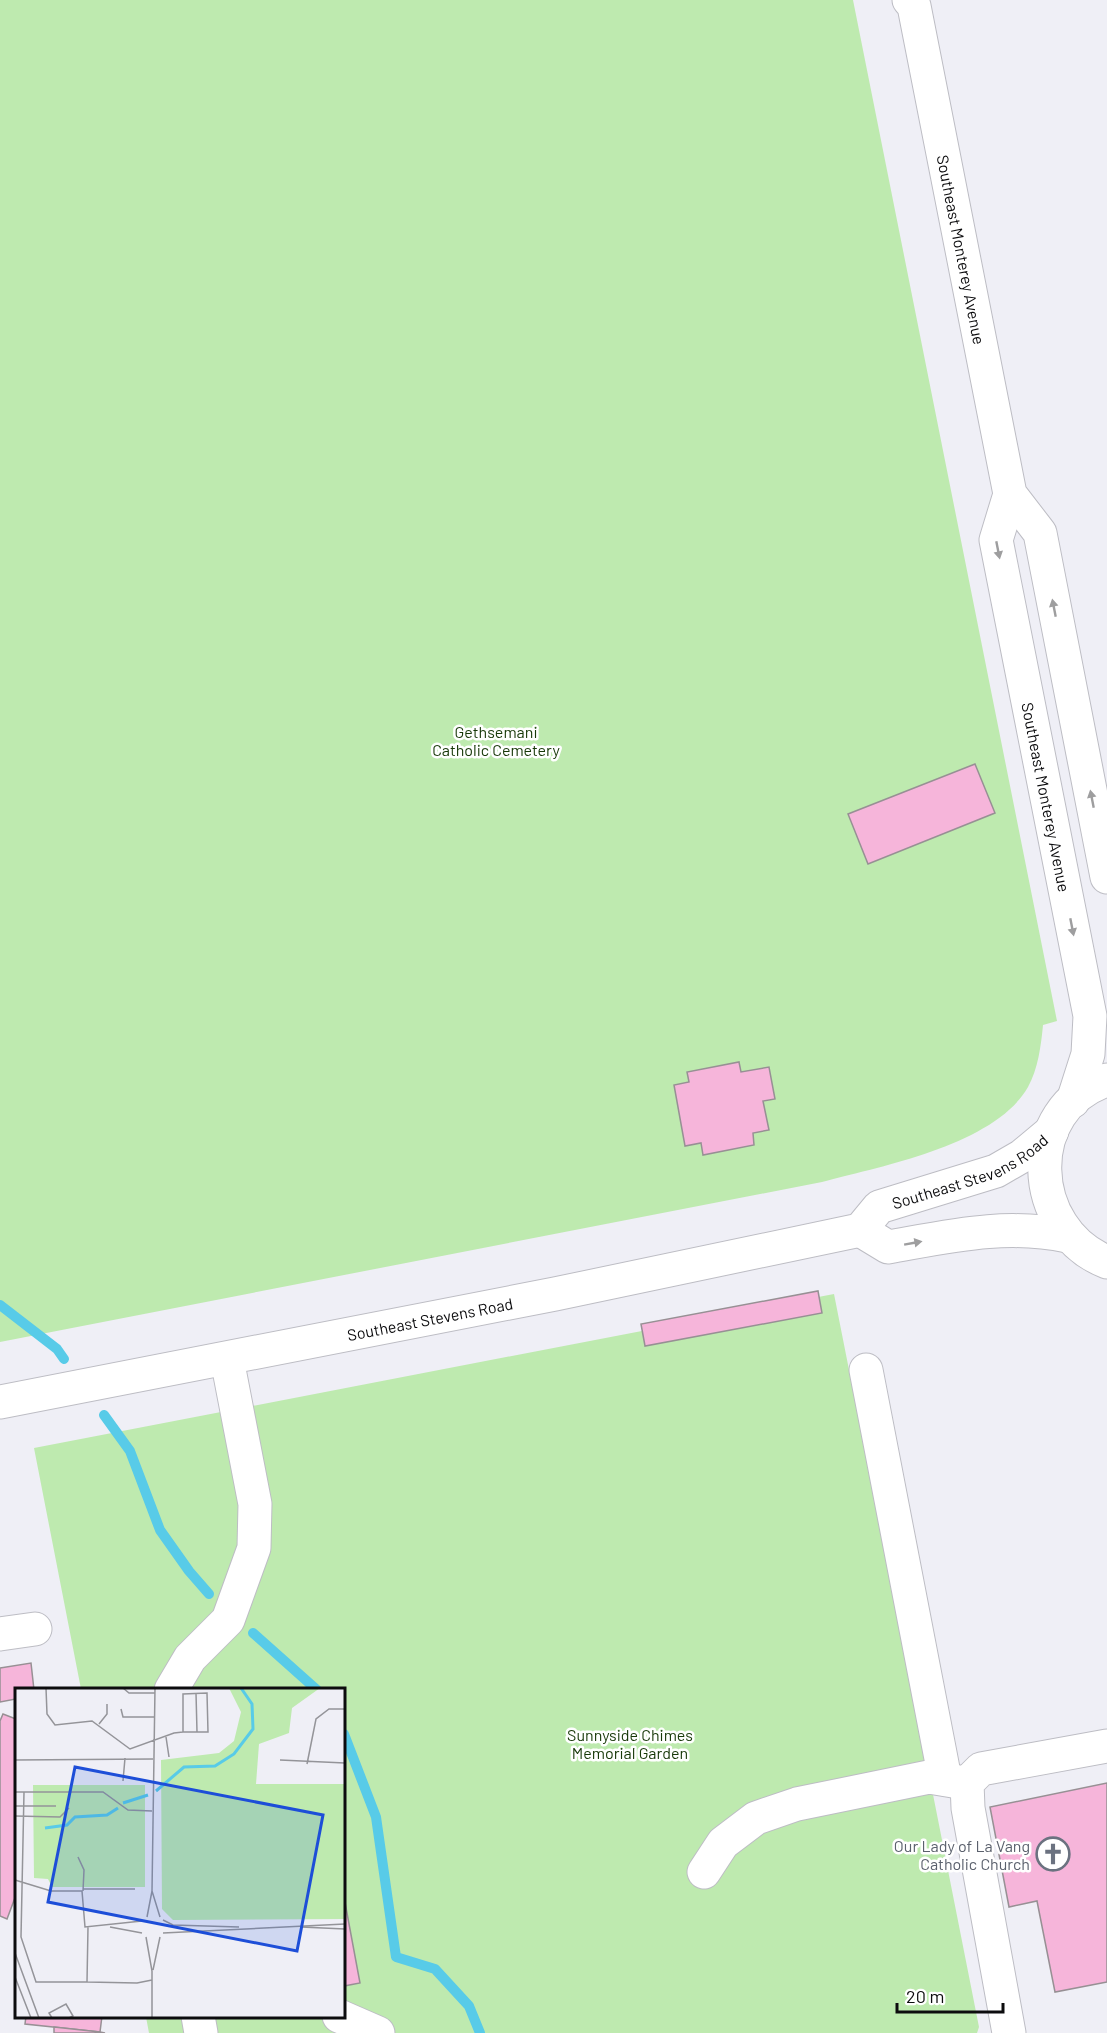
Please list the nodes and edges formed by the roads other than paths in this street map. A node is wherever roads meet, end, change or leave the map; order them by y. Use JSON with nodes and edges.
{"nodes":[{"id":1,"x":913,"y":2,"type":"edge"},
{"id":2,"x":1010,"y":494,"type":"junction"},
{"id":3,"x":1107,"y":877,"type":"edge"},
{"id":4,"x":1107,"y":1080,"type":"edge"},
{"id":5,"x":1073,"y":1101,"type":"junction"},
{"id":6,"x":1052,"y":1131,"type":"junction"},
{"id":7,"x":860,"y":1230,"type":"junction"},
{"id":8,"x":1068,"y":1236,"type":"junction"},
{"id":9,"x":1107,"y":1262,"type":"edge"},
{"id":10,"x":227,"y":1359,"type":"junction"},
{"id":11,"x":866,"y":1370,"type":"dead end"},
{"id":12,"x":0,"y":1402,"type":"edge"},
{"id":13,"x":35,"y":1629,"type":"dead end"},
{"id":14,"x":0,"y":1634,"type":"edge"},
{"id":15,"x":172,"y":1688,"type":"edge"},
{"id":16,"x":1107,"y":1746,"type":"edge"},
{"id":17,"x":956,"y":1781,"type":"junction"},
{"id":18,"x":704,"y":1872,"type":"dead end"},
{"id":19,"x":198,"y":2018,"type":"edge"},
{"id":20,"x":344,"y":2018,"type":"edge"},
{"id":21,"x":201,"y":2033,"type":"edge"},
{"id":22,"x":378,"y":2033,"type":"edge"},
{"id":23,"x":1009,"y":2033,"type":"edge"}],
"edges":[{"from":1,"to":2,"type":"street","name":"Southeast Monterey Avenue"},
{"from":3,"to":2,"type":"street","name":"Southeast Monterey Avenue","one_way":true},
{"from":2,"to":5,"type":"street","name":"Southeast Monterey Avenue","one_way":true},
{"from":4,"to":5,"type":"street"},
{"from":5,"to":6,"type":"street"},
{"from":6,"to":7,"type":"street","name":"Southeast Stevens Road"},
{"from":6,"to":8,"type":"street"},
{"from":7,"to":8,"type":"street","one_way":true},
{"from":7,"to":10,"type":"street","name":"Southeast Stevens Road"},
{"from":8,"to":9,"type":"street"},
{"from":10,"to":12,"type":"street","name":"Southeast Stevens Road"},
{"from":10,"to":15,"type":"street"},
{"from":11,"to":17,"type":"street"},
{"from":13,"to":14,"type":"street"},
{"from":16,"to":17,"type":"street"},
{"from":17,"to":18,"type":"street"},
{"from":17,"to":23,"type":"street"},
{"from":19,"to":21,"type":"street"},
{"from":20,"to":22,"type":"street"}]}
